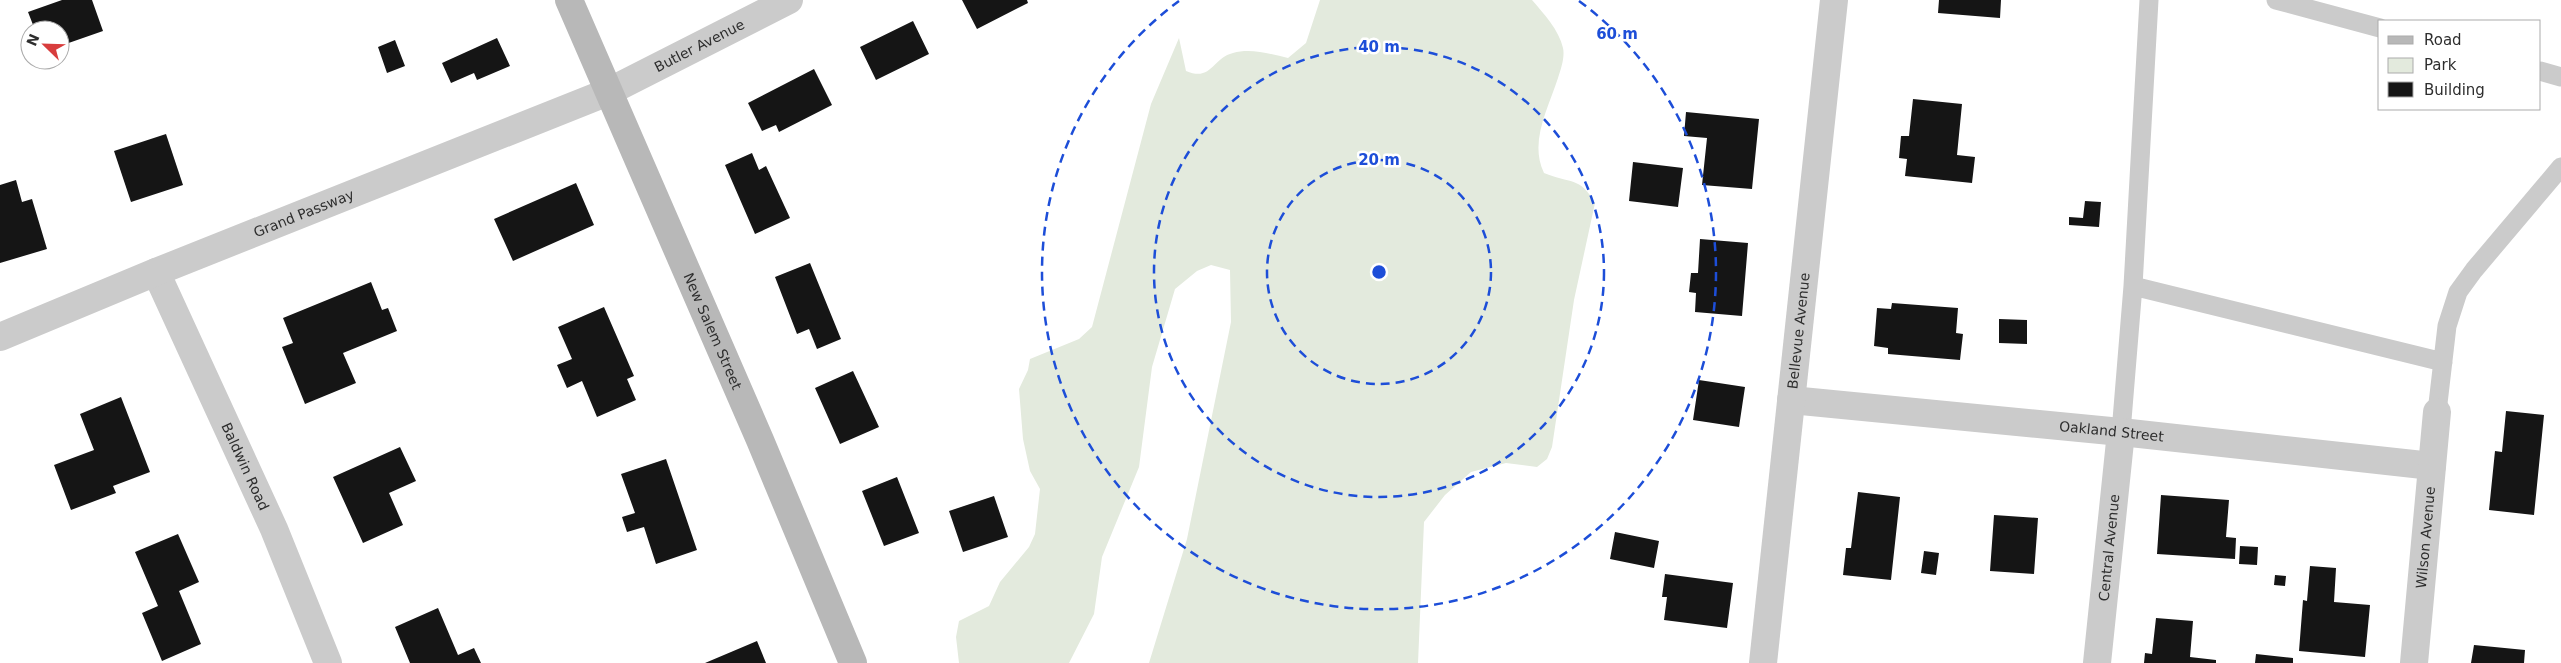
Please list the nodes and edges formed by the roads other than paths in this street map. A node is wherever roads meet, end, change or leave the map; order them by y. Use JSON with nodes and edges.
{"nodes":[{"id":1,"x":569,"y":0,"type":"edge"},
{"id":2,"x":789,"y":0,"type":"edge"},
{"id":3,"x":1834,"y":0,"type":"edge"},
{"id":4,"x":2149,"y":0,"type":"edge"},
{"id":5,"x":2276,"y":0,"type":"edge"},
{"id":6,"x":2378,"y":27,"type":"edge"},
{"id":7,"x":2541,"y":72,"type":"edge"},
{"id":8,"x":2561,"y":77,"type":"edge"},
{"id":9,"x":608,"y":92,"type":"junction"},
{"id":10,"x":2561,"y":167,"type":"edge"},
{"id":11,"x":156,"y":272,"type":"junction"},
{"id":12,"x":2133,"y":286,"type":"junction"},
{"id":13,"x":0,"y":337,"type":"edge"},
{"id":14,"x":2442,"y":362,"type":"junction"},
{"id":15,"x":1791,"y":400,"type":"junction"},
{"id":16,"x":2437,"y":412,"type":"joint"},
{"id":17,"x":2121,"y":432,"type":"junction"},
{"id":18,"x":2432,"y":466,"type":"junction"},
{"id":19,"x":328,"y":663,"type":"edge"},
{"id":20,"x":853,"y":663,"type":"edge"},
{"id":21,"x":1762,"y":663,"type":"edge"},
{"id":22,"x":2098,"y":663,"type":"edge"},
{"id":23,"x":2414,"y":663,"type":"edge"}],
"edges":[{"from":1,"to":9,"type":"street","name":"New Salem Street"},
{"from":2,"to":9,"type":"street","name":"Butler Avenue"},
{"from":3,"to":15,"type":"street","name":"Bellevue Avenue"},
{"from":4,"to":12,"type":"lane"},
{"from":5,"to":6,"type":"lane"},
{"from":7,"to":8,"type":"lane"},
{"from":9,"to":11,"type":"street","name":"Grand Passway"},
{"from":9,"to":20,"type":"street","name":"New Salem Street"},
{"from":10,"to":14,"type":"lane"},
{"from":11,"to":13,"type":"street","name":"Grand Passway"},
{"from":11,"to":19,"type":"street","name":"Baldwin Road"},
{"from":12,"to":14,"type":"lane"},
{"from":12,"to":17,"type":"lane"},
{"from":14,"to":16,"type":"lane"},
{"from":15,"to":17,"type":"street","name":"Oakland Street"},
{"from":15,"to":21,"type":"street","name":"Bellevue Avenue"},
{"from":16,"to":18,"type":"street","name":"Wilson Avenue"},
{"from":17,"to":18,"type":"street","name":"Oakland Street"},
{"from":17,"to":22,"type":"street","name":"Central Avenue"},
{"from":18,"to":23,"type":"street","name":"Wilson Avenue"}]}
